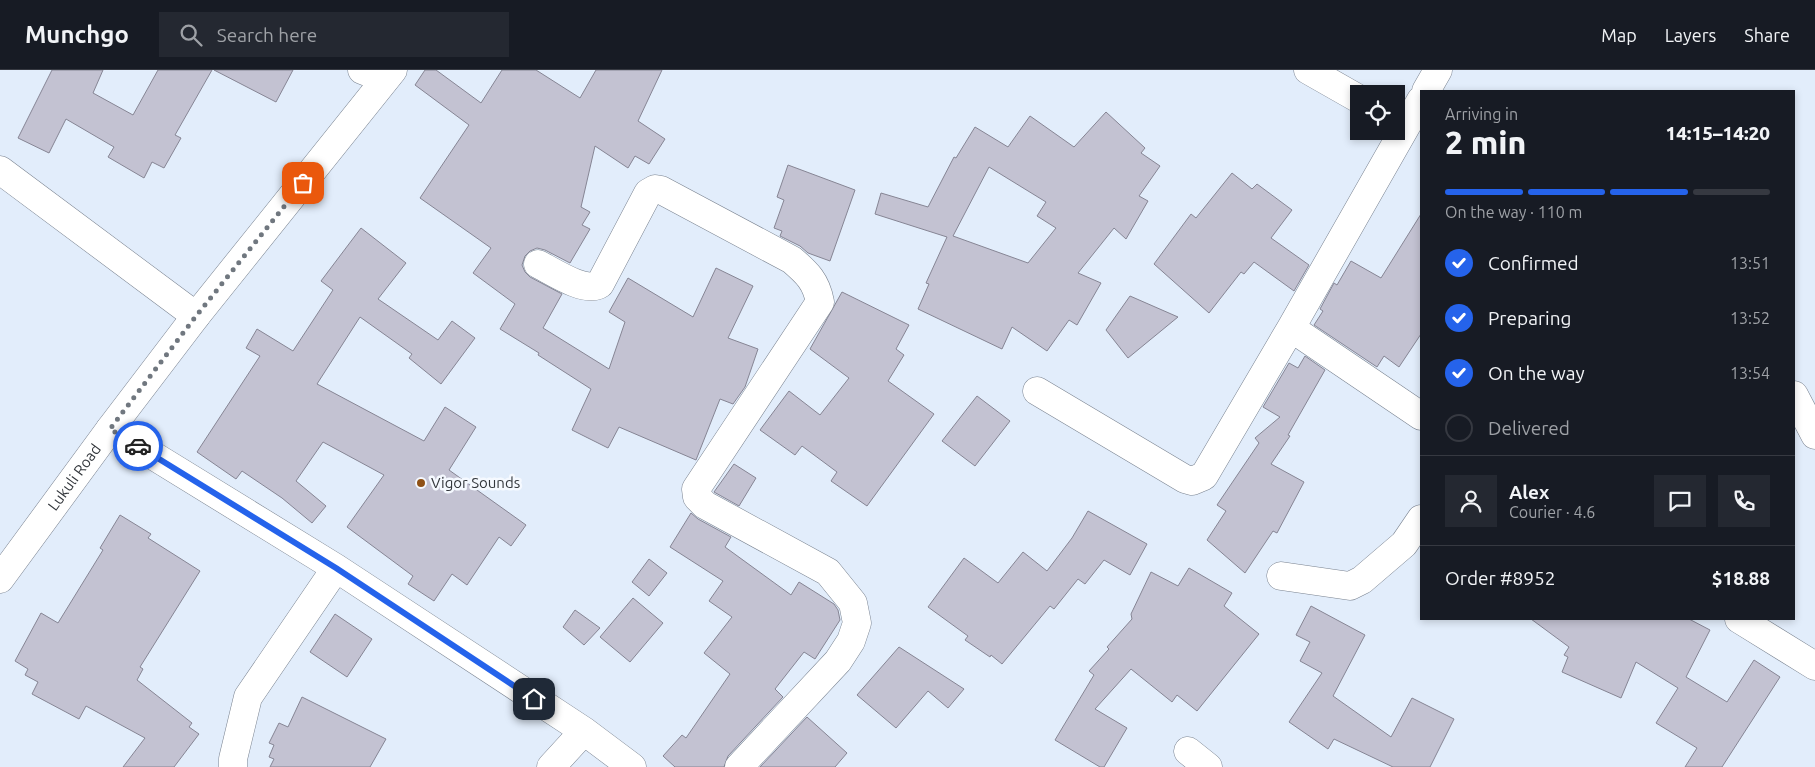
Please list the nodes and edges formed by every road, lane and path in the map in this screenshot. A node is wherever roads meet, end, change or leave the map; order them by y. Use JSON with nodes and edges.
{"nodes":[{"id":1,"x":1308,"y":70,"type":"edge"},
{"id":2,"x":1438,"y":70,"type":"edge"},
{"id":3,"x":380,"y":73,"type":"edge"},
{"id":4,"x":1427,"y":90,"type":"edge"},
{"id":5,"x":1350,"y":94,"type":"edge"},
{"id":6,"x":1420,"y":102,"type":"edge"},
{"id":7,"x":1408,"y":127,"type":"edge"},
{"id":8,"x":0,"y":170,"type":"edge"},
{"id":9,"x":538,"y":264,"type":"dead end"},
{"id":10,"x":196,"y":316,"type":"junction"},
{"id":11,"x":1291,"y":328,"type":"junction"},
{"id":12,"x":1037,"y":391,"type":"dead end"},
{"id":13,"x":1795,"y":397,"type":"edge"},
{"id":14,"x":1420,"y":415,"type":"edge"},
{"id":15,"x":110,"y":429,"type":"junction"},
{"id":16,"x":1815,"y":435,"type":"edge"},
{"id":17,"x":1420,"y":520,"type":"edge"},
{"id":18,"x":336,"y":568,"type":"junction"},
{"id":19,"x":1281,"y":576,"type":"dead end"},
{"id":20,"x":0,"y":579,"type":"edge"},
{"id":21,"x":1740,"y":620,"type":"edge"},
{"id":22,"x":1815,"y":666,"type":"edge"},
{"id":23,"x":584,"y":731,"type":"junction"},
{"id":24,"x":233,"y":767,"type":"edge"},
{"id":25,"x":551,"y":767,"type":"edge"},
{"id":26,"x":632,"y":767,"type":"edge"},
{"id":27,"x":739,"y":767,"type":"edge"}],
"edges":[{"from":1,"to":5,"type":"street"},
{"from":2,"to":4,"type":"street"},
{"from":3,"to":10,"type":"street","name":"Lukuli Road"},
{"from":6,"to":7,"type":"street"},
{"from":7,"to":11,"type":"street"},
{"from":8,"to":10,"type":"street"},
{"from":9,"to":27,"type":"street"},
{"from":10,"to":15,"type":"street","name":"Lukuli Road"},
{"from":11,"to":12,"type":"street"},
{"from":11,"to":14,"type":"street"},
{"from":13,"to":16,"type":"street"},
{"from":15,"to":18,"type":"street"},
{"from":15,"to":20,"type":"street","name":"Lukuli Road"},
{"from":17,"to":19,"type":"street"},
{"from":18,"to":23,"type":"street"},
{"from":18,"to":24,"type":"street"},
{"from":21,"to":22,"type":"street"},
{"from":23,"to":25,"type":"street"},
{"from":23,"to":26,"type":"street"}]}
